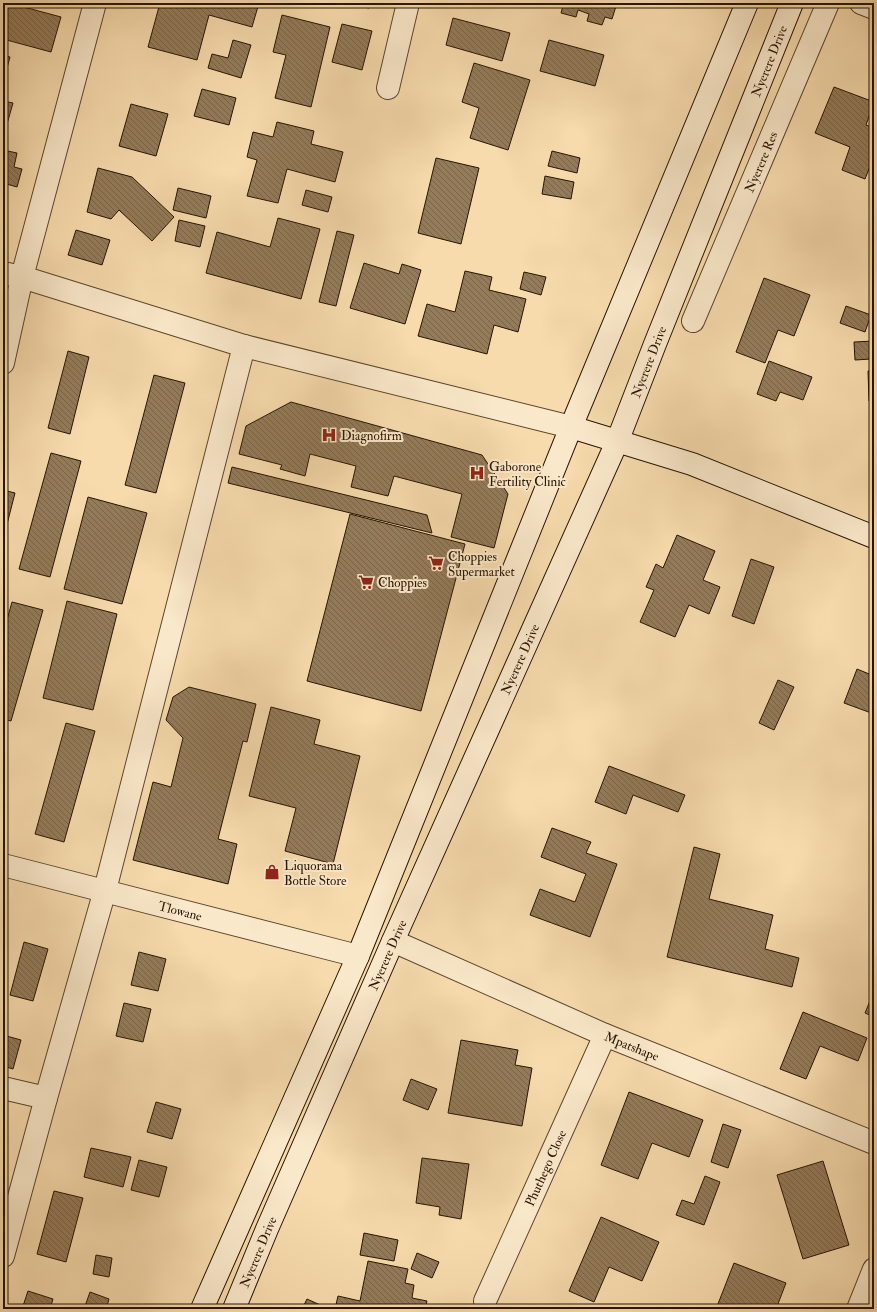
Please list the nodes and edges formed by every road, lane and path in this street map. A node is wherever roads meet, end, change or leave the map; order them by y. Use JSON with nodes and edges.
{"nodes":[{"id":1,"x":95,"y":3,"type":"edge"},
{"id":2,"x":408,"y":3,"type":"edge"},
{"id":3,"x":747,"y":3,"type":"edge"},
{"id":4,"x":792,"y":3,"type":"edge"},
{"id":5,"x":828,"y":3,"type":"edge"},
{"id":6,"x":861,"y":3,"type":"edge"},
{"id":7,"x":874,"y":8,"type":"edge"},
{"id":8,"x":388,"y":88,"type":"dead end"},
{"id":9,"x":13,"y":275,"type":"edge"},
{"id":10,"x":693,"y":321,"type":"dead end"},
{"id":11,"x":244,"y":346,"type":"junction"},
{"id":12,"x":3,"y":363,"type":"edge"},
{"id":13,"x":571,"y":427,"type":"junction"},
{"id":14,"x":618,"y":442,"type":"junction"},
{"id":15,"x":874,"y":537,"type":"edge"},
{"id":16,"x":3,"y":865,"type":"edge"},
{"id":17,"x":105,"y":890,"type":"junction"},
{"id":18,"x":393,"y":941,"type":"junction"},
{"id":19,"x":358,"y":956,"type":"junction"},
{"id":20,"x":606,"y":1034,"type":"junction"},
{"id":21,"x":3,"y":1088,"type":"edge"},
{"id":22,"x":46,"y":1098,"type":"junction"},
{"id":23,"x":874,"y":1143,"type":"edge"},
{"id":24,"x":3,"y":1256,"type":"edge"},
{"id":25,"x":874,"y":1269,"type":"edge"},
{"id":26,"x":484,"y":1301,"type":"dead end"},
{"id":27,"x":202,"y":1309,"type":"edge"},
{"id":28,"x":234,"y":1309,"type":"edge"},
{"id":29,"x":858,"y":1309,"type":"edge"}],
"edges":[{"from":1,"to":9,"type":"street"},
{"from":2,"to":8,"type":"street"},
{"from":3,"to":13,"type":"street","name":"Nyerere Drive"},
{"from":4,"to":14,"type":"street","name":"Nyerere Drive"},
{"from":5,"to":10,"type":"street","name":"Nyerere Res"},
{"from":6,"to":7,"type":"street"},
{"from":9,"to":11,"type":"street"},
{"from":9,"to":12,"type":"street"},
{"from":11,"to":13,"type":"street"},
{"from":11,"to":17,"type":"street"},
{"from":13,"to":14,"type":"street"},
{"from":13,"to":19,"type":"street","name":"Nyerere Drive"},
{"from":14,"to":15,"type":"street"},
{"from":14,"to":18,"type":"street","name":"Nyerere Drive"},
{"from":16,"to":17,"type":"street","name":"Tlowane"},
{"from":17,"to":19,"type":"street","name":"Tlowane"},
{"from":17,"to":22,"type":"street"},
{"from":18,"to":20,"type":"street","name":"Mpatshape"},
{"from":18,"to":28,"type":"street","name":"Nyerere Drive"},
{"from":19,"to":27,"type":"street","name":"Nyerere Drive"},
{"from":20,"to":23,"type":"street","name":"Mpatshape"},
{"from":20,"to":26,"type":"street","name":"Phuthego Close"},
{"from":21,"to":22,"type":"street"},
{"from":22,"to":24,"type":"street"},
{"from":25,"to":29,"type":"street"}]}
